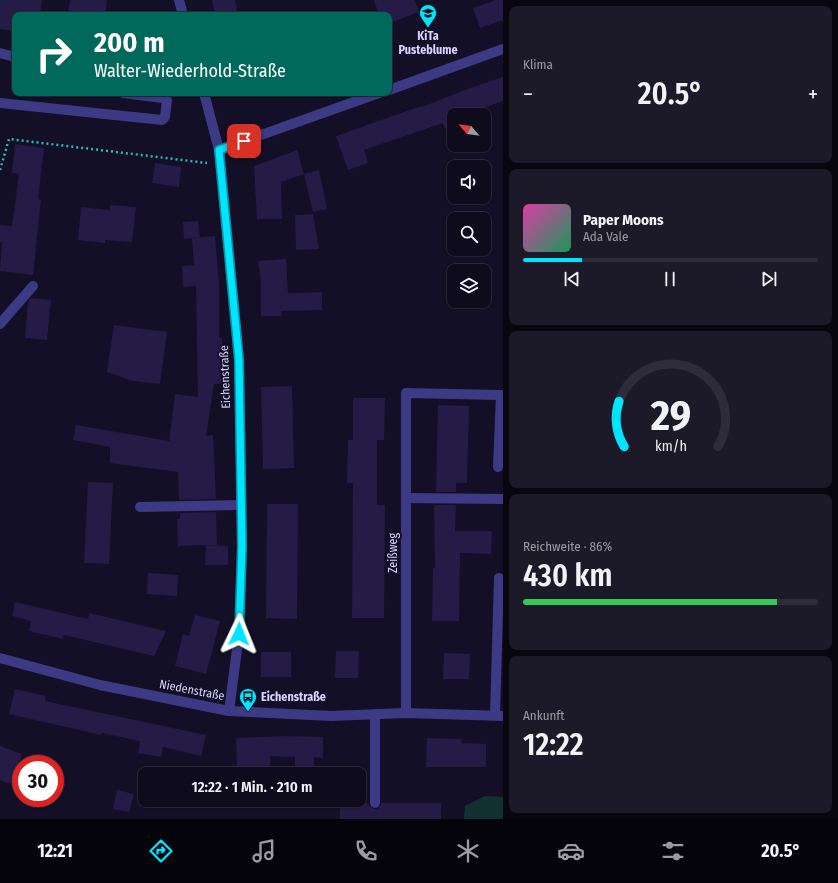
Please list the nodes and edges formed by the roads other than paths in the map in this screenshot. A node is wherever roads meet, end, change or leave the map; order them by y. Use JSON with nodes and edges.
{"nodes":[{"id":1,"x":180,"y":0,"type":"edge"},
{"id":2,"x":183,"y":12,"type":"edge"},
{"id":3,"x":503,"y":49,"type":"edge"},
{"id":4,"x":0,"y":53,"type":"edge"},
{"id":5,"x":12,"y":56,"type":"edge"},
{"id":6,"x":392,"y":89,"type":"edge"},
{"id":7,"x":148,"y":96,"type":"edge"},
{"id":8,"x":205,"y":96,"type":"edge"},
{"id":9,"x":371,"y":96,"type":"edge"},
{"id":10,"x":0,"y":103,"type":"edge"},
{"id":11,"x":219,"y":150,"type":"junction"},
{"id":12,"x":33,"y":286,"type":"dead end"},
{"id":13,"x":0,"y":324,"type":"edge"},
{"id":14,"x":498,"y":467,"type":"dead end"},
{"id":15,"x":406,"y":498,"type":"junction"},
{"id":16,"x":503,"y":499,"type":"edge"},
{"id":17,"x":241,"y":505,"type":"junction"},
{"id":18,"x":140,"y":507,"type":"dead end"},
{"id":19,"x":499,"y":578,"type":"dead end"},
{"id":20,"x":0,"y":658,"type":"edge"},
{"id":21,"x":229,"y":711,"type":"junction"},
{"id":22,"x":406,"y":713,"type":"junction"},
{"id":23,"x":375,"y":714,"type":"junction"},
{"id":24,"x":499,"y":715,"type":"edge"},
{"id":25,"x":374,"y":803,"type":"dead end"}],
"edges":[{"from":1,"to":2,"type":"street"},
{"from":3,"to":6,"type":"street"},
{"from":4,"to":5,"type":"street"},
{"from":7,"to":10,"type":"street"},
{"from":8,"to":11,"type":"street","name":"Eichenstraße"},
{"from":9,"to":11,"type":"street"},
{"from":11,"to":17,"type":"street","name":"Eichenstraße"},
{"from":12,"to":13,"type":"street"},
{"from":14,"to":15,"type":"street","name":"Zeißweg"},
{"from":15,"to":16,"type":"street"},
{"from":15,"to":22,"type":"street","name":"Zeißweg"},
{"from":17,"to":18,"type":"street"},
{"from":17,"to":21,"type":"street","name":"Eichenstraße"},
{"from":19,"to":24,"type":"street"},
{"from":20,"to":21,"type":"street","name":"Niedenstraße"},
{"from":21,"to":23,"type":"street","name":"Niedenstraße"},
{"from":22,"to":23,"type":"street","name":"Niedenstraße"},
{"from":22,"to":24,"type":"street","name":"Niedenstraße"},
{"from":23,"to":25,"type":"street"}]}
